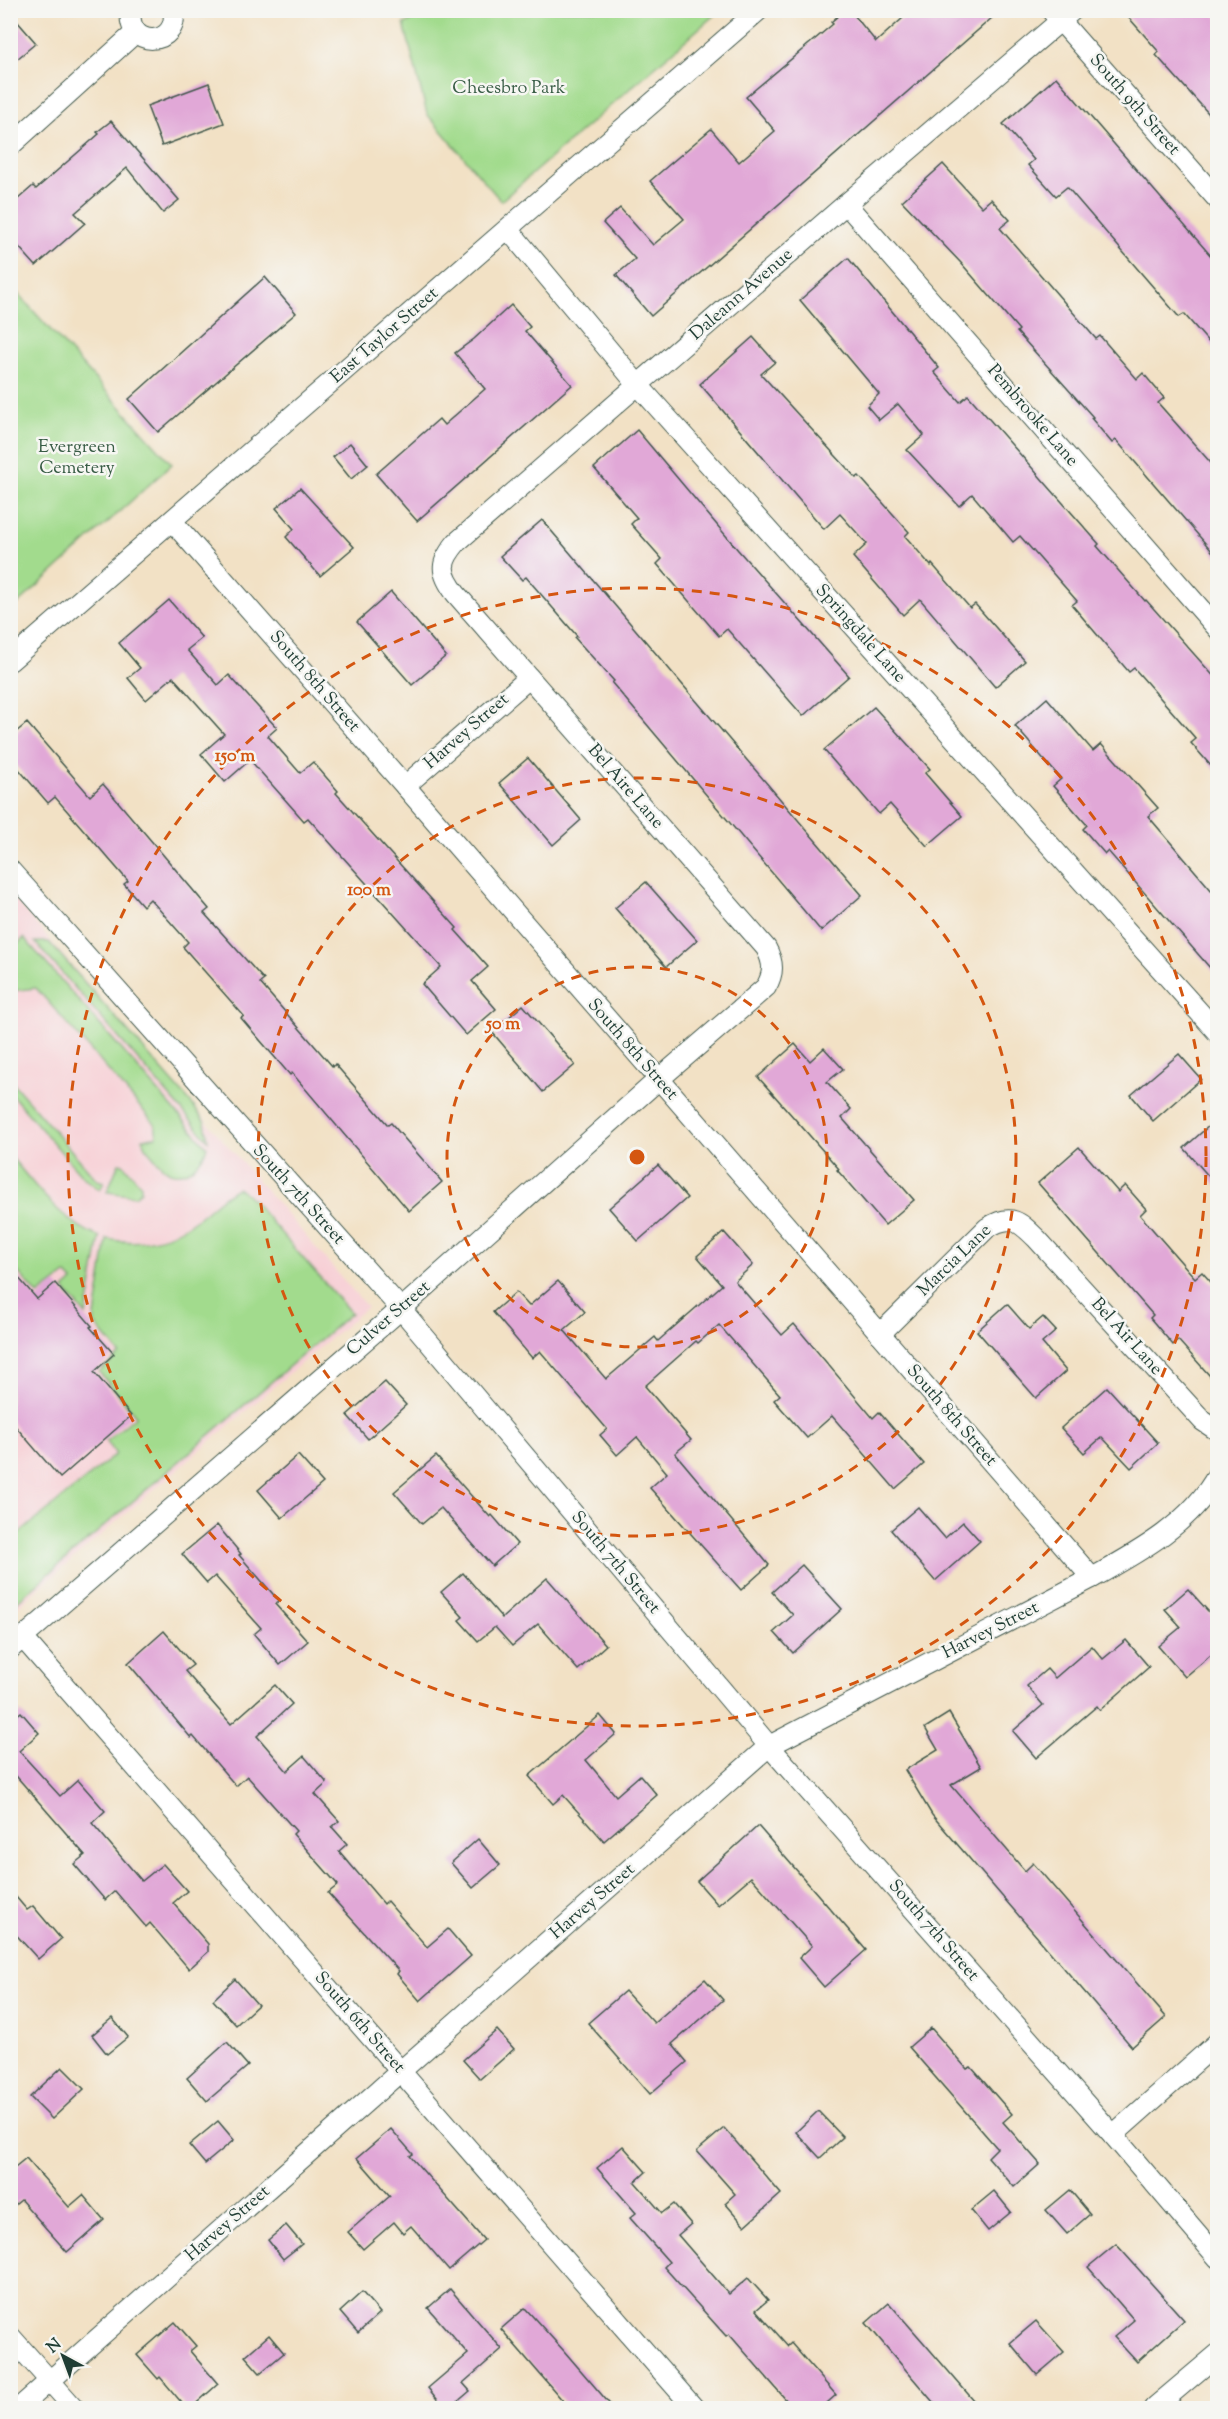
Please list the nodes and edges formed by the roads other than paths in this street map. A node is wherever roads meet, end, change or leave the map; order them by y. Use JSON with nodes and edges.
{"nodes":[{"id":1,"x":131,"y":10,"type":"edge"},
{"id":2,"x":173,"y":10,"type":"edge"},
{"id":3,"x":759,"y":10,"type":"edge"},
{"id":4,"x":1062,"y":14,"type":"edge"},
{"id":5,"x":136,"y":32,"type":"junction"},
{"id":6,"x":10,"y":146,"type":"edge"},
{"id":7,"x":1218,"y":200,"type":"edge"},
{"id":8,"x":846,"y":204,"type":"junction"},
{"id":9,"x":508,"y":229,"type":"junction"},
{"id":10,"x":638,"y":385,"type":"junction"},
{"id":11,"x":172,"y":521,"type":"junction"},
{"id":12,"x":456,"y":594,"type":"joint"},
{"id":13,"x":1218,"y":629,"type":"edge"},
{"id":14,"x":10,"y":661,"type":"edge"},
{"id":15,"x":529,"y":678,"type":"junction"},
{"id":16,"x":405,"y":786,"type":"junction"},
{"id":17,"x":10,"y":870,"type":"edge"},
{"id":18,"x":766,"y":987,"type":"joint"},
{"id":19,"x":1218,"y":1033,"type":"edge"},
{"id":20,"x":658,"y":1080,"type":"junction"},
{"id":21,"x":1037,"y":1239,"type":"joint"},
{"id":22,"x":401,"y":1309,"type":"junction"},
{"id":23,"x":880,"y":1334,"type":"junction"},
{"id":24,"x":1218,"y":1431,"type":"edge"},
{"id":25,"x":1218,"y":1474,"type":"edge"},
{"id":26,"x":1092,"y":1578,"type":"junction"},
{"id":27,"x":17,"y":1644,"type":"edge"},
{"id":28,"x":769,"y":1746,"type":"junction"},
{"id":29,"x":1218,"y":2042,"type":"edge"},
{"id":30,"x":401,"y":2072,"type":"junction"},
{"id":31,"x":1113,"y":2135,"type":"junction"},
{"id":32,"x":1218,"y":2258,"type":"edge"},
{"id":33,"x":10,"y":2336,"type":"edge"},
{"id":34,"x":1218,"y":2354,"type":"edge"},
{"id":35,"x":50,"y":2381,"type":"junction"},
{"id":36,"x":19,"y":2409,"type":"edge"},
{"id":37,"x":74,"y":2409,"type":"edge"},
{"id":38,"x":694,"y":2409,"type":"edge"},
{"id":39,"x":1154,"y":2409,"type":"edge"}],
"edges":[{"from":1,"to":5,"type":"street"},
{"from":2,"to":5,"type":"street"},
{"from":3,"to":9,"type":"street","name":"East Taylor Street"},
{"from":4,"to":7,"type":"street","name":"South 9th Street"},
{"from":4,"to":8,"type":"street","name":"Daleann Avenue"},
{"from":5,"to":6,"type":"street"},
{"from":8,"to":10,"type":"street","name":"Daleann Avenue"},
{"from":8,"to":13,"type":"street","name":"Pembrooke Lane"},
{"from":9,"to":10,"type":"street","name":"Springdale Lane"},
{"from":9,"to":11,"type":"street","name":"East Taylor Street"},
{"from":10,"to":12,"type":"street","name":"Daleann Avenue"},
{"from":10,"to":19,"type":"street","name":"Springdale Lane"},
{"from":11,"to":14,"type":"street","name":"East Taylor Street"},
{"from":11,"to":16,"type":"street","name":"South 8th Street"},
{"from":12,"to":15,"type":"street","name":"Bel Aire Lane"},
{"from":15,"to":16,"type":"street","name":"Harvey Street"},
{"from":15,"to":18,"type":"street","name":"Bel Aire Lane"},
{"from":16,"to":20,"type":"street","name":"South 8th Street"},
{"from":17,"to":22,"type":"street","name":"South 7th Street"},
{"from":18,"to":20,"type":"street","name":"Culver Street"},
{"from":20,"to":22,"type":"street","name":"Culver Street"},
{"from":20,"to":23,"type":"street","name":"South 8th Street"},
{"from":21,"to":23,"type":"street","name":"Marcia Lane"},
{"from":21,"to":24,"type":"street","name":"Bel Air Lane"},
{"from":22,"to":27,"type":"street","name":"Culver Street"},
{"from":22,"to":28,"type":"street","name":"South 7th Street"},
{"from":23,"to":26,"type":"street","name":"South 8th Street"},
{"from":25,"to":26,"type":"street","name":"Harvey Street"},
{"from":26,"to":28,"type":"street","name":"Harvey Street"},
{"from":27,"to":30,"type":"street","name":"South 6th Street"},
{"from":28,"to":30,"type":"street","name":"Harvey Street"},
{"from":28,"to":31,"type":"street","name":"South 7th Street"},
{"from":29,"to":31,"type":"street"},
{"from":30,"to":35,"type":"street","name":"Harvey Street"},
{"from":30,"to":38,"type":"street","name":"South 6th Street"},
{"from":31,"to":32,"type":"street","name":"South 7th Street"},
{"from":33,"to":35,"type":"street"},
{"from":34,"to":39,"type":"street"},
{"from":35,"to":36,"type":"street","name":"Harvey Street"},
{"from":35,"to":37,"type":"street"}]}
